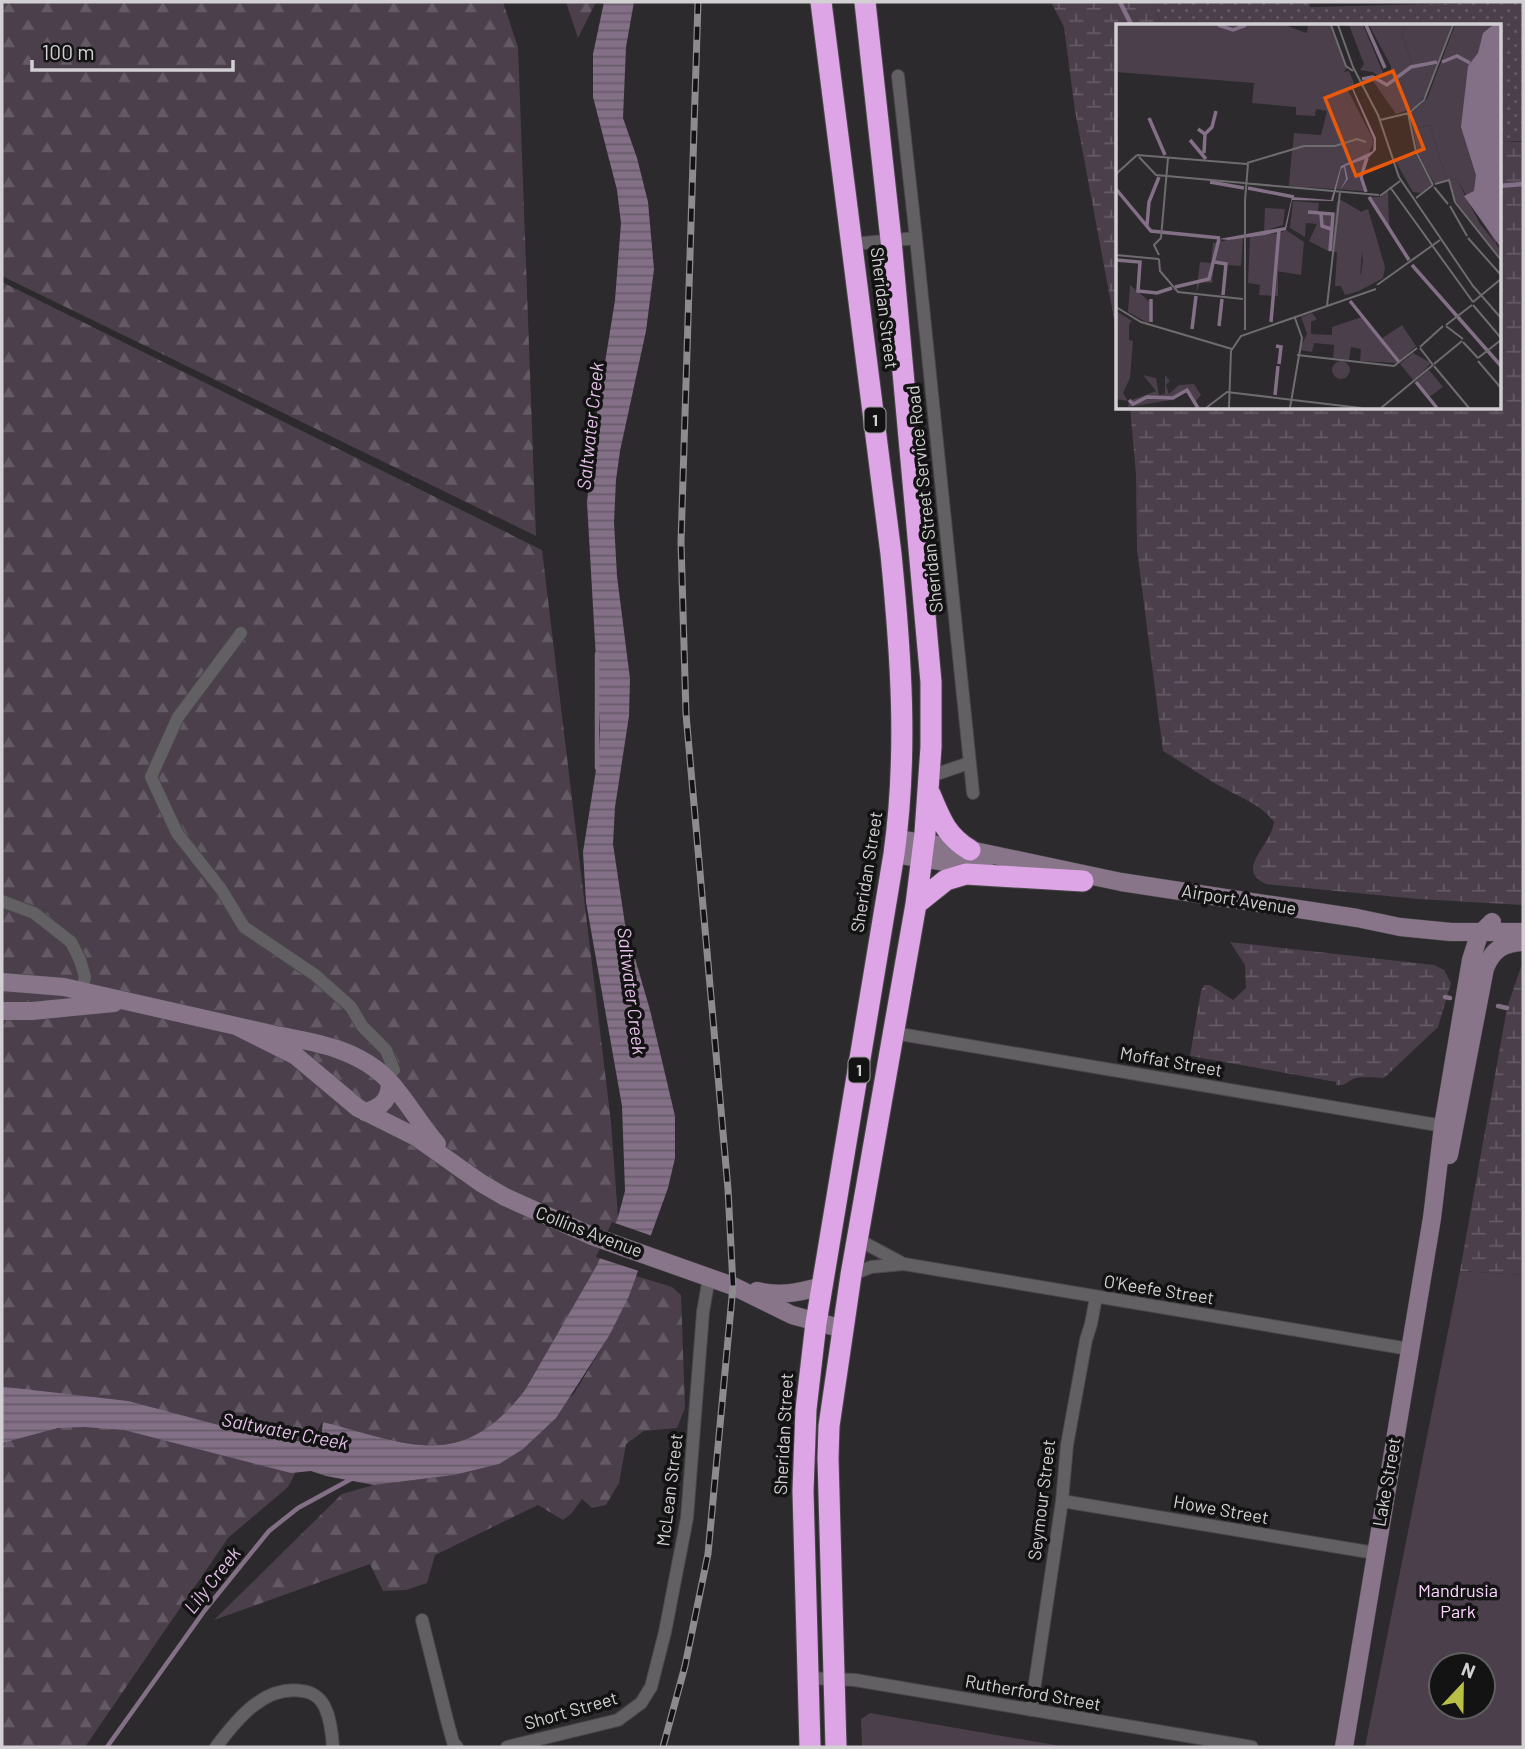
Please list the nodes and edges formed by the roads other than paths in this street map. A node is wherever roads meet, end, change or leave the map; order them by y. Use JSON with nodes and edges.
{"nodes":[{"id":1,"x":821,"y":2,"type":"edge"},
{"id":2,"x":865,"y":2,"type":"edge"},
{"id":3,"x":898,"y":76,"type":"dead end"},
{"id":4,"x":916,"y":237,"type":"junction"},
{"id":5,"x":891,"y":240,"type":"junction"},
{"id":6,"x":852,"y":244,"type":"junction"},
{"id":7,"x":241,"y":633,"type":"dead end"},
{"id":8,"x":969,"y":763,"type":"junction"},
{"id":9,"x":928,"y":783,"type":"junction"},
{"id":10,"x":973,"y":793,"type":"dead end"},
{"id":11,"x":895,"y":846,"type":"junction"},
{"id":12,"x":970,"y":850,"type":"junction"},
{"id":13,"x":923,"y":851,"type":"junction"},
{"id":14,"x":1083,"y":881,"type":"junction"},
{"id":15,"x":1121,"y":882,"type":"junction"},
{"id":16,"x":2,"y":901,"type":"edge"},
{"id":17,"x":916,"y":904,"type":"junction"},
{"id":18,"x":1523,"y":922,"type":"edge"},
{"id":19,"x":1487,"y":927,"type":"junction"},
{"id":20,"x":1523,"y":932,"type":"edge"},
{"id":21,"x":1523,"y":942,"type":"edge"},
{"id":22,"x":2,"y":982,"type":"edge"},
{"id":23,"x":82,"y":991,"type":"junction"},
{"id":24,"x":132,"y":1002,"type":"junction"},
{"id":25,"x":2,"y":1011,"type":"edge"},
{"id":26,"x":236,"y":1026,"type":"junction"},
{"id":27,"x":894,"y":1033,"type":"junction"},
{"id":28,"x":321,"y":1044,"type":"junction"},
{"id":29,"x":311,"y":1069,"type":"junction"},
{"id":30,"x":392,"y":1076,"type":"junction"},
{"id":31,"x":365,"y":1111,"type":"junction"},
{"id":32,"x":1448,"y":1130,"type":"junction"},
{"id":33,"x":453,"y":1162,"type":"junction"},
{"id":34,"x":858,"y":1239,"type":"junction"},
{"id":35,"x":904,"y":1264,"type":"junction"},
{"id":36,"x":851,"y":1275,"type":"junction"},
{"id":37,"x":709,"y":1277,"type":"junction"},
{"id":38,"x":733,"y":1286,"type":"junction"},
{"id":39,"x":823,"y":1286,"type":"junction"},
{"id":40,"x":1096,"y":1297,"type":"junction"},
{"id":41,"x":816,"y":1323,"type":"junction"},
{"id":42,"x":843,"y":1329,"type":"junction"},
{"id":43,"x":1409,"y":1349,"type":"junction"},
{"id":44,"x":1062,"y":1501,"type":"junction"},
{"id":45,"x":1375,"y":1553,"type":"junction"},
{"id":46,"x":422,"y":1620,"type":"dead end"},
{"id":47,"x":808,"y":1678,"type":"junction"},
{"id":48,"x":834,"y":1678,"type":"junction"},
{"id":49,"x":641,"y":1703,"type":"joint"},
{"id":50,"x":1031,"y":1710,"type":"junction"},
{"id":51,"x":216,"y":1747,"type":"edge"},
{"id":52,"x":333,"y":1747,"type":"edge"},
{"id":53,"x":457,"y":1747,"type":"edge"},
{"id":54,"x":507,"y":1747,"type":"edge"},
{"id":55,"x":810,"y":1747,"type":"edge"},
{"id":56,"x":836,"y":1747,"type":"edge"},
{"id":57,"x":1252,"y":1747,"type":"edge"},
{"id":58,"x":1344,"y":1747,"type":"edge"}],
"edges":[{"from":1,"to":6,"type":"highway","name":"Sheridan Street","number":"1"},
{"from":2,"to":5,"type":"highway","name":"Sheridan Street","number":"1"},
{"from":3,"to":4,"type":"street","name":"Sheridan Street Service Road"},
{"from":4,"to":5,"type":"street"},
{"from":4,"to":8,"type":"street","name":"Sheridan Street Service Road"},
{"from":5,"to":6,"type":"street"},
{"from":5,"to":9,"type":"highway","name":"Sheridan Street","number":"1"},
{"from":6,"to":11,"type":"highway","name":"Sheridan Street","number":"1"},
{"from":7,"to":30,"type":"street"},
{"from":8,"to":9,"type":"street"},
{"from":8,"to":10,"type":"street","name":"Sheridan Street Service Road"},
{"from":9,"to":12,"type":"highway"},
{"from":9,"to":13,"type":"highway","name":"Sheridan Street","number":"1"},
{"from":11,"to":13,"type":"main road","name":"Airport Avenue"},
{"from":11,"to":39,"type":"highway","name":"Sheridan Street","number":"1"},
{"from":12,"to":13,"type":"main road","name":"Airport Avenue"},
{"from":12,"to":15,"type":"main road","name":"Airport Avenue"},
{"from":13,"to":14,"type":"main road","name":"Airport Avenue"},
{"from":13,"to":17,"type":"highway","name":"Sheridan Street","number":"1"},
{"from":14,"to":15,"type":"main road","name":"Airport Avenue"},
{"from":14,"to":17,"type":"highway"},
{"from":15,"to":19,"type":"main road","name":"Airport Avenue"},
{"from":16,"to":23,"type":"street"},
{"from":17,"to":27,"type":"highway","name":"Sheridan Street","number":"1"},
{"from":18,"to":19,"type":"main road","name":"Airport Avenue"},
{"from":19,"to":20,"type":"main road","name":"Airport Avenue"},
{"from":19,"to":32,"type":"main road","name":"Lake Street"},
{"from":21,"to":32,"type":"main road","name":"Lake Street"},
{"from":22,"to":23,"type":"main road","name":"Collins Avenue"},
{"from":23,"to":24,"type":"main road","name":"Collins Avenue"},
{"from":24,"to":25,"type":"main road","name":"Collins Avenue"},
{"from":24,"to":26,"type":"main road","name":"Collins Avenue"},
{"from":26,"to":28,"type":"main road","name":"Collins Avenue"},
{"from":26,"to":29,"type":"main road","name":"Collins Avenue"},
{"from":27,"to":32,"type":"street","name":"Moffat Street"},
{"from":27,"to":34,"type":"highway","name":"Sheridan Street","number":"1"},
{"from":28,"to":29,"type":"main road"},
{"from":28,"to":30,"type":"main road","name":"Collins Avenue"},
{"from":29,"to":31,"type":"main road","name":"Collins Avenue"},
{"from":30,"to":31,"type":"main road"},
{"from":30,"to":33,"type":"main road","name":"Collins Avenue"},
{"from":31,"to":33,"type":"main road","name":"Collins Avenue"},
{"from":32,"to":43,"type":"main road","name":"Lake Street"},
{"from":33,"to":37,"type":"main road","name":"Collins Avenue"},
{"from":34,"to":35,"type":"street","name":"O'Keefe Street"},
{"from":34,"to":36,"type":"highway","name":"Sheridan Street","number":"1"},
{"from":35,"to":36,"type":"street","name":"O'Keefe Street"},
{"from":35,"to":40,"type":"street","name":"O'Keefe Street"},
{"from":36,"to":42,"type":"highway","name":"Sheridan Street","number":"1"},
{"from":37,"to":38,"type":"main road","name":"Collins Avenue"},
{"from":37,"to":49,"type":"street","name":"McLean Street"},
{"from":38,"to":39,"type":"main road","name":"Collins Avenue"},
{"from":38,"to":41,"type":"main road","name":"Collins Avenue"},
{"from":39,"to":41,"type":"highway","name":"Sheridan Street","number":"1"},
{"from":40,"to":43,"type":"street","name":"O'Keefe Street"},
{"from":40,"to":44,"type":"street","name":"Seymour Street"},
{"from":41,"to":42,"type":"main road","name":"Collins Avenue"},
{"from":41,"to":47,"type":"highway","name":"Sheridan Street","number":"1"},
{"from":42,"to":48,"type":"highway","name":"Sheridan Street","number":"1"},
{"from":43,"to":45,"type":"main road","name":"Lake Street"},
{"from":44,"to":45,"type":"street","name":"Howe Street"},
{"from":44,"to":50,"type":"street","name":"Seymour Street"},
{"from":45,"to":58,"type":"main road","name":"Lake Street"},
{"from":46,"to":53,"type":"street"},
{"from":47,"to":48,"type":"street","name":"Rutherford Street"},
{"from":47,"to":55,"type":"highway","name":"Sheridan Street","number":"1"},
{"from":48,"to":50,"type":"street","name":"Rutherford Street"},
{"from":48,"to":56,"type":"highway","name":"Sheridan Street","number":"1"},
{"from":49,"to":54,"type":"street","name":"Short Street"},
{"from":50,"to":57,"type":"street","name":"Rutherford Street"},
{"from":51,"to":52,"type":"street"}]}
